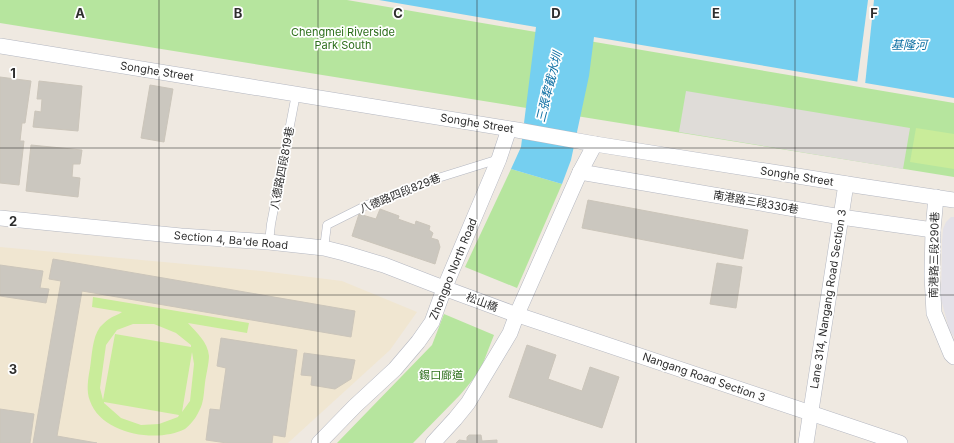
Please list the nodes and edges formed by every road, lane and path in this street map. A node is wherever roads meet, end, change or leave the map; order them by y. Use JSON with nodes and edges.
{"nodes":[{"id":1,"x":0,"y":46,"type":"edge"},
{"id":2,"x":296,"y":94,"type":"junction"},
{"id":3,"x":513,"y":129,"type":"junction"},
{"id":4,"x":595,"y":144,"type":"junction"},
{"id":5,"x":498,"y":159,"type":"junction"},
{"id":6,"x":580,"y":172,"type":"junction"},
{"id":7,"x":846,"y":184,"type":"junction"},
{"id":8,"x":936,"y":197,"type":"junction"},
{"id":9,"x":954,"y":200,"type":"edge"},
{"id":10,"x":841,"y":217,"type":"junction"},
{"id":11,"x":0,"y":218,"type":"edge"},
{"id":12,"x":932,"y":230,"type":"junction"},
{"id":13,"x":269,"y":242,"type":"junction"},
{"id":14,"x":324,"y":248,"type":"junction"},
{"id":15,"x":450,"y":291,"type":"junction"},
{"id":16,"x":513,"y":313,"type":"junction"},
{"id":17,"x":954,"y":357,"type":"edge"},
{"id":18,"x":811,"y":413,"type":"junction"},
{"id":19,"x":319,"y":443,"type":"edge"},
{"id":20,"x":433,"y":443,"type":"edge"},
{"id":21,"x":806,"y":443,"type":"edge"},
{"id":22,"x":900,"y":443,"type":"edge"}],
"edges":[{"from":1,"to":2,"type":"street","name":"Songhe Street"},
{"from":2,"to":3,"type":"street","name":"Songhe Street"},
{"from":2,"to":13,"type":"lane","name":"八德路四段819巷"},
{"from":3,"to":4,"type":"street","name":"Songhe Street"},
{"from":3,"to":5,"type":"street","name":"Zhongpo North Road"},
{"from":4,"to":6,"type":"street"},
{"from":4,"to":7,"type":"street","name":"Songhe Street"},
{"from":5,"to":14,"type":"lane","name":"八德路四段829巷"},
{"from":5,"to":15,"type":"street","name":"Zhongpo North Road"},
{"from":6,"to":10,"type":"street","name":"南港路三段330巷"},
{"from":6,"to":16,"type":"street"},
{"from":7,"to":8,"type":"street","name":"Songhe Street"},
{"from":7,"to":10,"type":"street","name":"Lane 314, Nangang Road Section 3"},
{"from":8,"to":9,"type":"street","name":"Songhe Street"},
{"from":8,"to":12,"type":"street","name":"南港路三段290巷"},
{"from":10,"to":12,"type":"street","name":"南港路三段330巷"},
{"from":10,"to":18,"type":"street","name":"Lane 314, Nangang Road Section 3"},
{"from":11,"to":13,"type":"street","name":"Section 4, Ba'de Road"},
{"from":12,"to":17,"type":"street","name":"南港路三段290巷"},
{"from":13,"to":14,"type":"street","name":"Section 4, Ba'de Road"},
{"from":14,"to":15,"type":"street","name":"Section 4, Ba'de Road"},
{"from":15,"to":16,"type":"street","name":"松山橋"},
{"from":15,"to":19,"type":"street","name":"Zhongpo North Road"},
{"from":16,"to":18,"type":"street","name":"Nangang Road Section 3"},
{"from":16,"to":20,"type":"street"},
{"from":18,"to":21,"type":"street","name":"Lane 314, Nangang Road Section 3"},
{"from":18,"to":22,"type":"street","name":"Nangang Road Section 3"}]}
